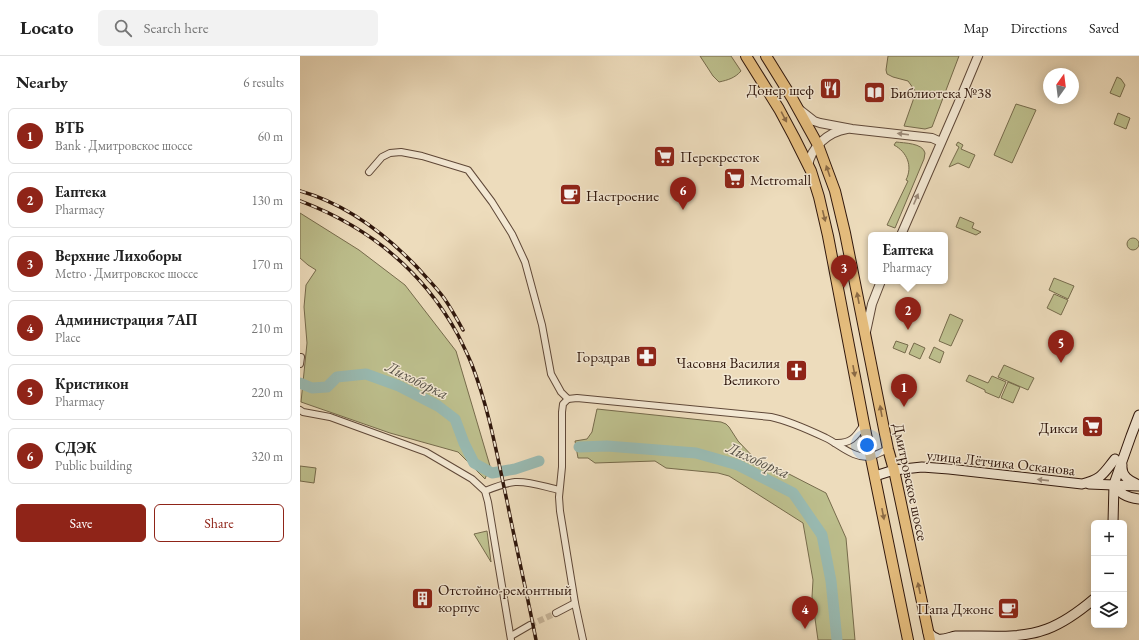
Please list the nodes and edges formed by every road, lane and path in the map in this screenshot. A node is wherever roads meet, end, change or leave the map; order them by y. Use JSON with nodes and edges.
{"nodes":[{"id":1,"x":746,"y":56,"type":"edge"},
{"id":2,"x":766,"y":56,"type":"edge"},
{"id":3,"x":978,"y":56,"type":"edge"},
{"id":4,"x":797,"y":107,"type":"junction"},
{"id":5,"x":852,"y":128,"type":"junction"},
{"id":6,"x":941,"y":142,"type":"junction"},
{"id":7,"x":818,"y":145,"type":"junction"},
{"id":8,"x":808,"y":166,"type":"junction"},
{"id":9,"x":369,"y":172,"type":"dead end"},
{"id":10,"x":902,"y":232,"type":"edge"},
{"id":11,"x":880,"y":284,"type":"edge"},
{"id":12,"x":866,"y":336,"type":"junction"},
{"id":13,"x":301,"y":356,"type":"edge"},
{"id":14,"x":300,"y":364,"type":"edge"},
{"id":15,"x":568,"y":399,"type":"junction"},
{"id":16,"x":300,"y":410,"type":"edge"},
{"id":17,"x":1139,"y":412,"type":"edge"},
{"id":18,"x":1139,"y":416,"type":"edge"},
{"id":19,"x":864,"y":424,"type":"junction"},
{"id":20,"x":835,"y":443,"type":"junction"},
{"id":21,"x":888,"y":449,"type":"junction"},
{"id":22,"x":870,"y":456,"type":"junction"},
{"id":23,"x":1119,"y":459,"type":"junction"},
{"id":24,"x":894,"y":470,"type":"junction"},
{"id":25,"x":875,"y":476,"type":"junction"},
{"id":26,"x":1082,"y":484,"type":"junction"},
{"id":27,"x":1114,"y":484,"type":"junction"},
{"id":28,"x":1139,"y":486,"type":"edge"},
{"id":29,"x":559,"y":490,"type":"junction"},
{"id":30,"x":485,"y":491,"type":"junction"},
{"id":31,"x":1137,"y":499,"type":"edge"},
{"id":32,"x":1114,"y":507,"type":"junction"},
{"id":33,"x":1113,"y":520,"type":"edge"},
{"id":34,"x":1091,"y":601,"type":"edge"},
{"id":35,"x":575,"y":604,"type":"junction"},
{"id":36,"x":556,"y":613,"type":"tunnel mouth"},
{"id":37,"x":530,"y":625,"type":"tunnel mouth"},
{"id":38,"x":929,"y":636,"type":"edge"},
{"id":39,"x":511,"y":638,"type":"edge"},
{"id":40,"x":946,"y":639,"type":"edge"},
{"id":41,"x":583,"y":640,"type":"edge"},
{"id":42,"x":908,"y":640,"type":"edge"}],
"edges":[{"from":1,"to":8,"type":"main road","one_way":true},
{"from":2,"to":4,"type":"main road","name":"Дмитровское шоссе"},
{"from":3,"to":6,"type":"street"},
{"from":4,"to":5,"type":"street"},
{"from":4,"to":7,"type":"main road","name":"Дмитровское шоссе"},
{"from":6,"to":5,"type":"street","one_way":true},
{"from":5,"to":7,"type":"street"},
{"from":10,"to":6,"type":"street","one_way":true},
{"from":7,"to":8,"type":"street"},
{"from":12,"to":7,"type":"main road","name":"Дмитровское шоссе","one_way":true},
{"from":8,"to":19,"type":"main road","one_way":true},
{"from":9,"to":15,"type":"street"},
{"from":11,"to":12,"type":"street"},
{"from":21,"to":12,"type":"main road","name":"Дмитровское шоссе","one_way":true},
{"from":13,"to":14,"type":"street"},
{"from":15,"to":20,"type":"street"},
{"from":15,"to":29,"type":"street"},
{"from":16,"to":30,"type":"street"},
{"from":17,"to":23,"type":"main road","name":"улица Лётчика Осканова"},
{"from":18,"to":23,"type":"main road"},
{"from":19,"to":20,"type":"street"},
{"from":19,"to":22,"type":"main road"},
{"from":20,"to":22,"type":"street"},
{"from":21,"to":22,"type":"street"},
{"from":21,"to":24,"type":"main road","name":"Дмитровское шоссе"},
{"from":22,"to":25,"type":"main road"},
{"from":23,"to":26,"type":"main road","name":"улица Лётчика Осканова"},
{"from":23,"to":27,"type":"main road","name":"улица Лётчика Осканова"},
{"from":23,"to":28,"type":"main road"},
{"from":24,"to":25,"type":"main road","name":"улица Лётчика Осканова"},
{"from":26,"to":24,"type":"main road","name":"улица Лётчика Осканова","one_way":true},
{"from":38,"to":24,"type":"main road","name":"Дмитровское шоссе","one_way":true},
{"from":25,"to":42,"type":"main road","one_way":true},
{"from":26,"to":27,"type":"main road"},
{"from":27,"to":28,"type":"main road"},
{"from":27,"to":31,"type":"main road"},
{"from":27,"to":32,"type":"main road","name":"улица Лётчика Осканова"},
{"from":29,"to":30,"type":"street"},
{"from":29,"to":35,"type":"street"},
{"from":30,"to":39,"type":"street"},
{"from":31,"to":32,"type":"main road"},
{"from":32,"to":33,"type":"main road","name":"улица Лётчика Осканова"},
{"from":34,"to":40,"type":"main road"},
{"from":35,"to":36,"type":"street"},
{"from":35,"to":41,"type":"street"},
{"from":37,"to":39,"type":"street"},
{"from":38,"to":40,"type":"main road"}]}
